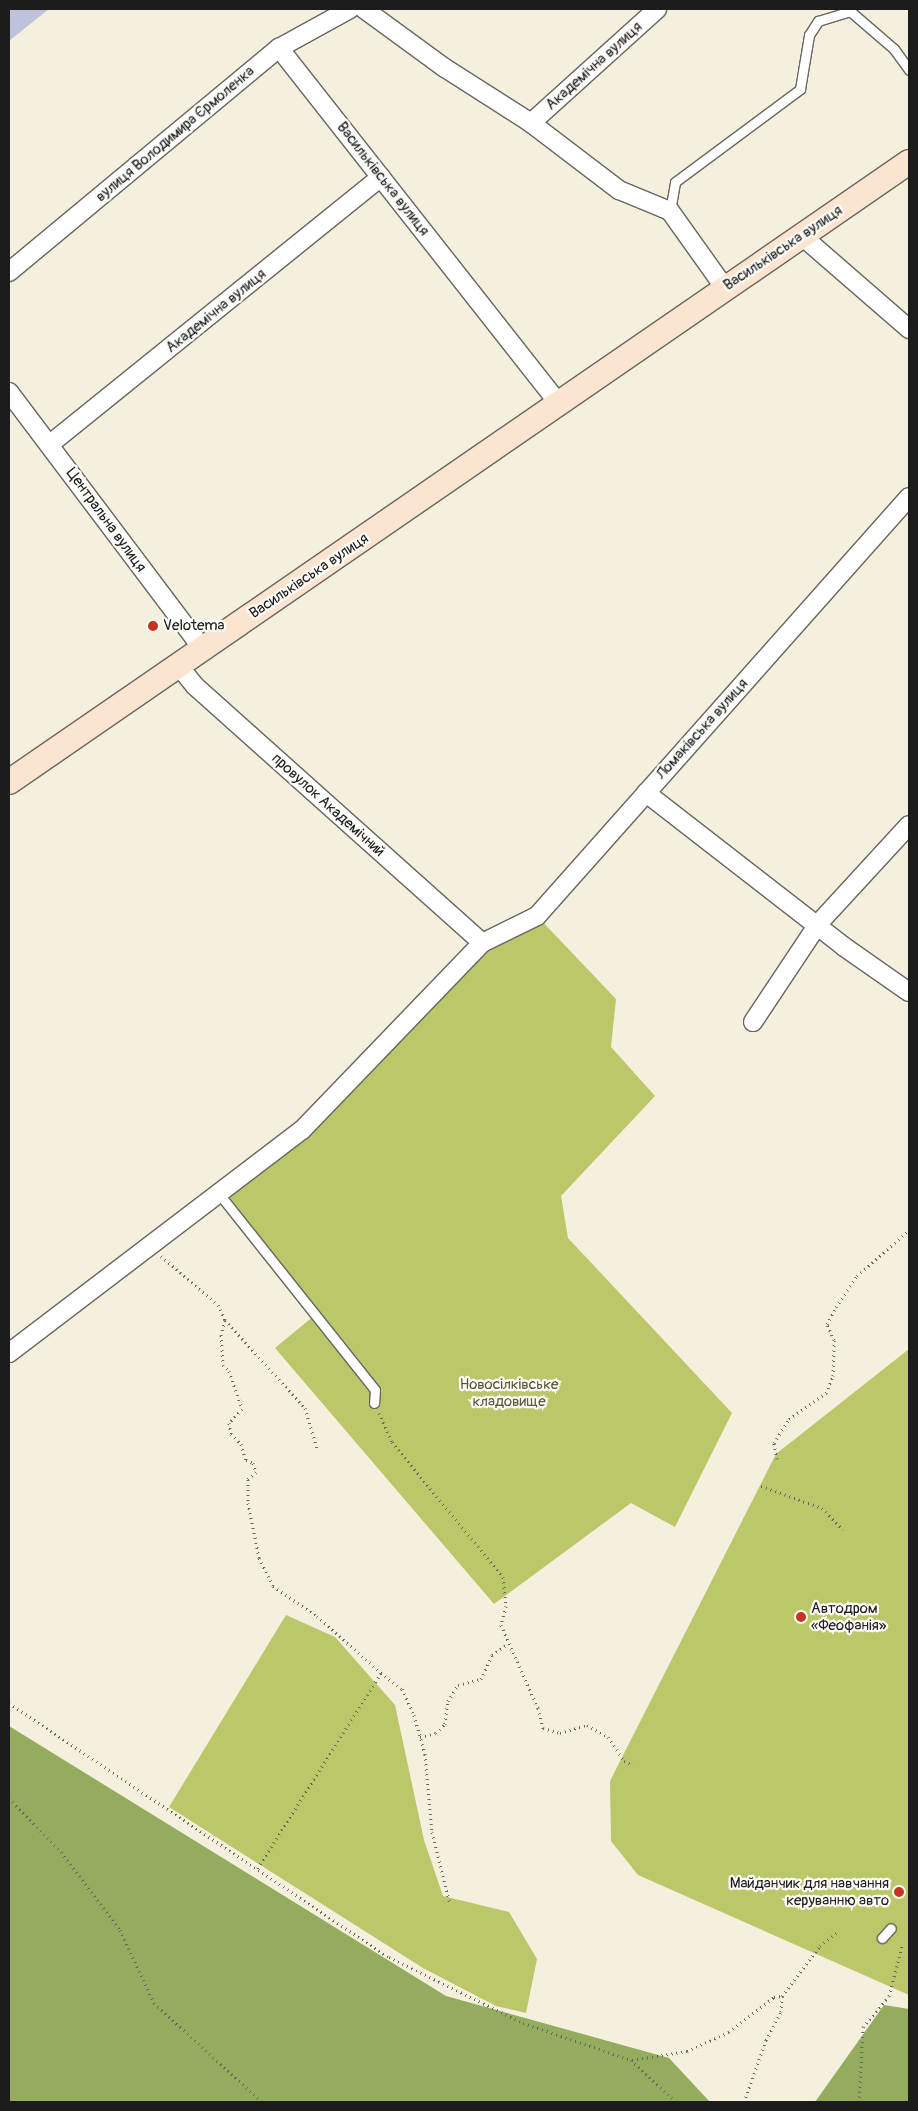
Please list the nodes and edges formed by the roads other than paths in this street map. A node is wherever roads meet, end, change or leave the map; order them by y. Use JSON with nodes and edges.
{"nodes":[{"id":1,"x":350,"y":9,"type":"edge"},
{"id":2,"x":364,"y":9,"type":"edge"},
{"id":3,"x":657,"y":9,"type":"edge"},
{"id":4,"x":279,"y":48,"type":"junction"},
{"id":5,"x":909,"y":70,"type":"edge"},
{"id":6,"x":531,"y":123,"type":"junction"},
{"id":7,"x":909,"y":162,"type":"edge"},
{"id":8,"x":381,"y":177,"type":"junction"},
{"id":9,"x":670,"y":211,"type":"junction"},
{"id":10,"x":802,"y":236,"type":"junction"},
{"id":11,"x":9,"y":272,"type":"edge"},
{"id":12,"x":725,"y":288,"type":"junction"},
{"id":13,"x":909,"y":329,"type":"edge"},
{"id":14,"x":9,"y":392,"type":"edge"},
{"id":15,"x":560,"y":405,"type":"junction"},
{"id":16,"x":50,"y":444,"type":"junction"},
{"id":17,"x":909,"y":497,"type":"edge"},
{"id":18,"x":202,"y":648,"type":"junction"},
{"id":19,"x":178,"y":665,"type":"junction"},
{"id":20,"x":9,"y":782,"type":"edge"},
{"id":21,"x":646,"y":793,"type":"junction"},
{"id":22,"x":909,"y":825,"type":"edge"},
{"id":23,"x":818,"y":924,"type":"junction"},
{"id":24,"x":482,"y":943,"type":"junction"},
{"id":25,"x":909,"y":992,"type":"edge"},
{"id":26,"x":753,"y":1022,"type":"dead end"},
{"id":27,"x":220,"y":1195,"type":"junction"},
{"id":28,"x":9,"y":1353,"type":"edge"},
{"id":29,"x":374,"y":1403,"type":"road end"},
{"id":30,"x":891,"y":1928,"type":"dead end"},
{"id":31,"x":882,"y":1938,"type":"dead end"}],
"edges":[{"from":1,"to":4,"type":"street","name":"вулиця Володимира Єрмоленка"},
{"from":2,"to":6,"type":"street"},
{"from":3,"to":6,"type":"street","name":"Академічна вулиця"},
{"from":4,"to":8,"type":"street","name":"Васильківська вулиця"},
{"from":4,"to":11,"type":"street","name":"вулиця Володимира Єрмоленка"},
{"from":5,"to":9,"type":"lane"},
{"from":6,"to":9,"type":"street"},
{"from":7,"to":10,"type":"street","name":"Васильківська вулиця"},
{"from":8,"to":15,"type":"street","name":"Васильківська вулиця"},
{"from":8,"to":16,"type":"street","name":"Академічна вулиця"},
{"from":9,"to":12,"type":"street"},
{"from":10,"to":12,"type":"street","name":"Васильківська вулиця"},
{"from":10,"to":13,"type":"street"},
{"from":12,"to":15,"type":"street","name":"Васильківська вулиця"},
{"from":14,"to":16,"type":"street","name":"Центральна вулиця"},
{"from":15,"to":18,"type":"street","name":"Васильківська вулиця"},
{"from":16,"to":18,"type":"street","name":"Центральна вулиця"},
{"from":17,"to":21,"type":"street","name":"Ломаківська вулиця"},
{"from":18,"to":19,"type":"street","name":"Васильківська вулиця"},
{"from":19,"to":20,"type":"street","name":"Васильківська вулиця"},
{"from":19,"to":24,"type":"street","name":"провулок Академічний"},
{"from":21,"to":23,"type":"street"},
{"from":21,"to":24,"type":"street","name":"Ломаківська вулиця"},
{"from":22,"to":23,"type":"street"},
{"from":23,"to":25,"type":"street"},
{"from":23,"to":26,"type":"street"},
{"from":24,"to":27,"type":"street","name":"Ломаківська вулиця"},
{"from":27,"to":28,"type":"street","name":"Ломаківська вулиця"},
{"from":27,"to":29,"type":"lane"},
{"from":30,"to":31,"type":"lane"}]}
